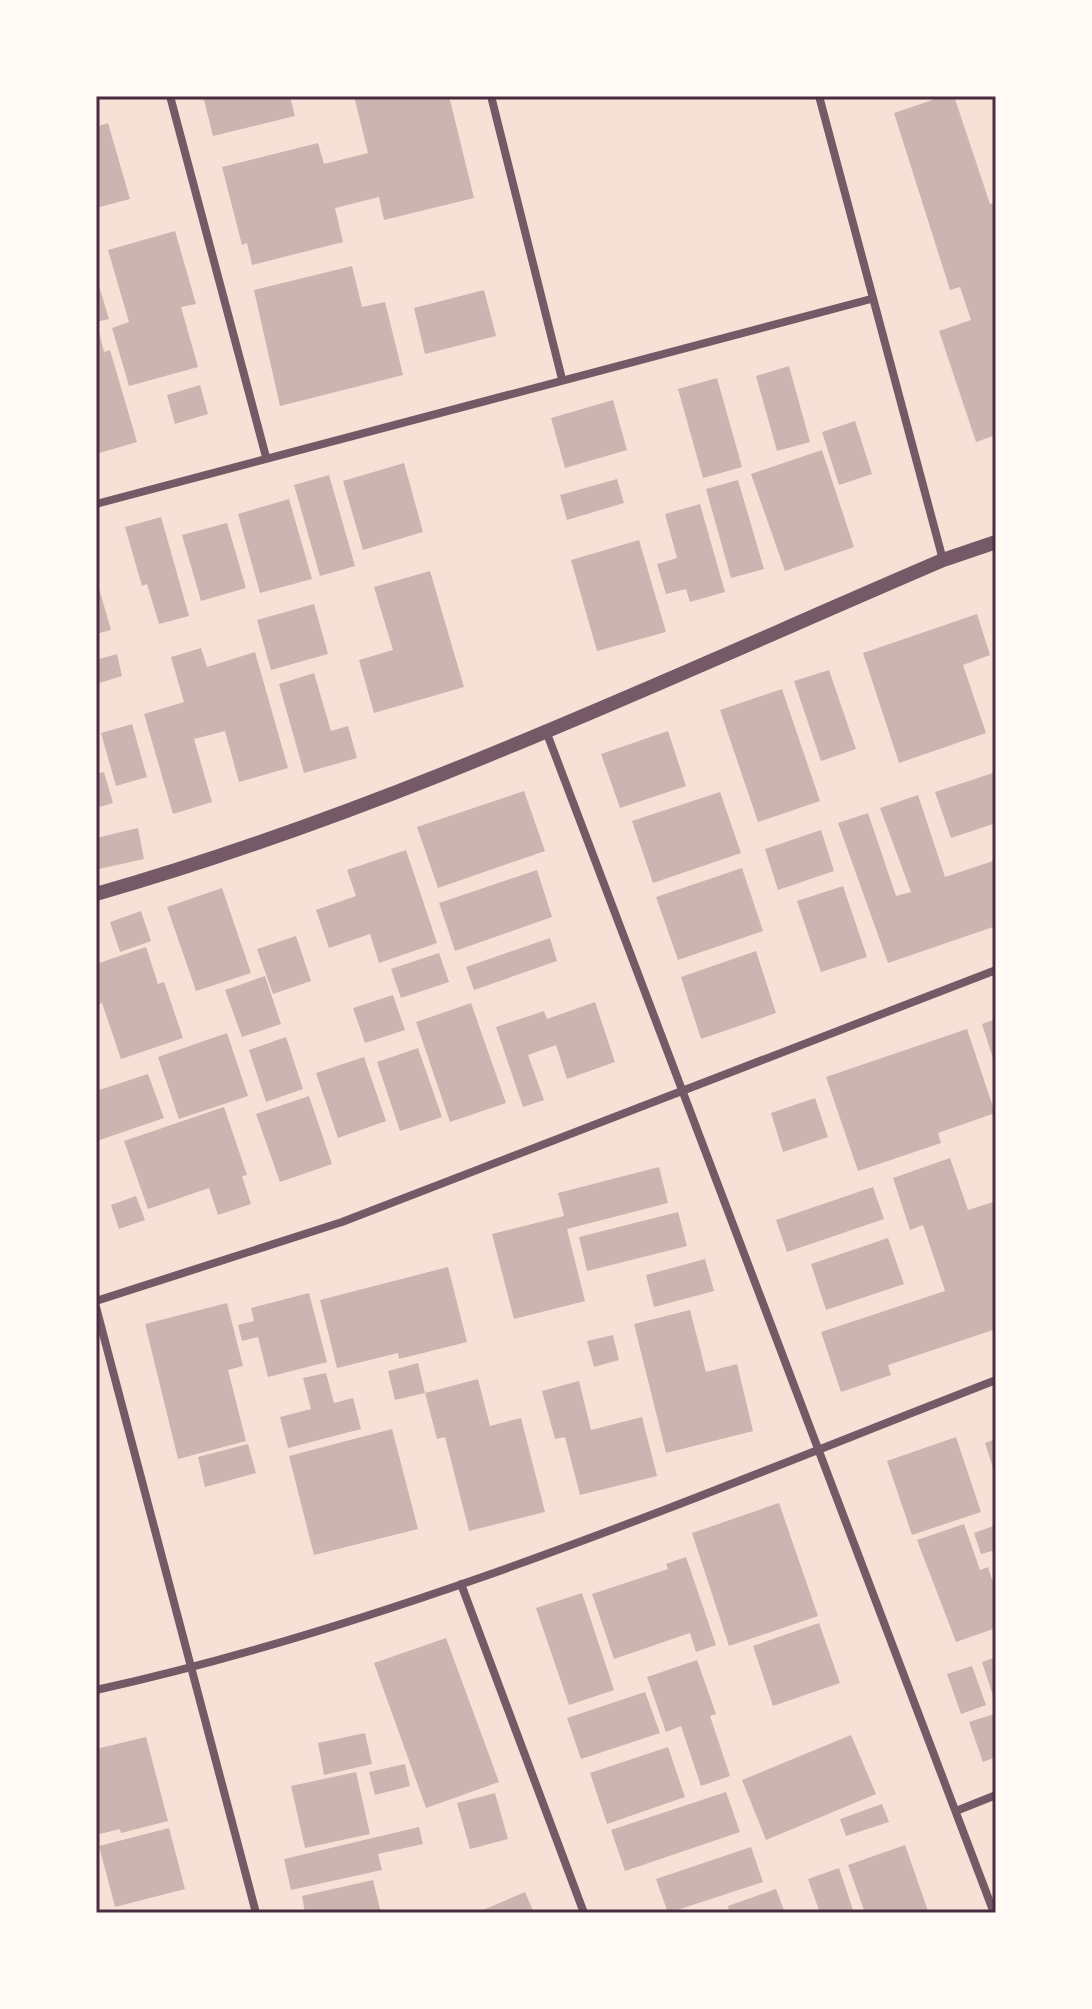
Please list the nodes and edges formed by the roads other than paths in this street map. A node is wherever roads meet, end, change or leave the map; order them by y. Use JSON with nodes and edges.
{"nodes":[{"id":1,"x":170,"y":96,"type":"edge"},
{"id":2,"x":491,"y":96,"type":"edge"},
{"id":3,"x":819,"y":96,"type":"edge"},
{"id":4,"x":871,"y":299,"type":"junction"},
{"id":5,"x":562,"y":379,"type":"junction"},
{"id":6,"x":266,"y":457,"type":"junction"},
{"id":7,"x":96,"y":504,"type":"edge"},
{"id":8,"x":996,"y":542,"type":"edge"},
{"id":9,"x":943,"y":560,"type":"junction"},
{"id":10,"x":546,"y":730,"type":"junction"},
{"id":11,"x":96,"y":894,"type":"edge"},
{"id":12,"x":996,"y":970,"type":"edge"},
{"id":13,"x":684,"y":1090,"type":"junction"},
{"id":14,"x":96,"y":1301,"type":"edge"},
{"id":15,"x":96,"y":1307,"type":"edge"},
{"id":16,"x":996,"y":1380,"type":"edge"},
{"id":17,"x":819,"y":1449,"type":"junction"},
{"id":18,"x":461,"y":1584,"type":"junction"},
{"id":19,"x":191,"y":1669,"type":"junction"},
{"id":20,"x":96,"y":1690,"type":"edge"},
{"id":21,"x":996,"y":1795,"type":"edge"},
{"id":22,"x":956,"y":1811,"type":"junction"},
{"id":23,"x":256,"y":1913,"type":"edge"},
{"id":24,"x":584,"y":1913,"type":"edge"},
{"id":25,"x":994,"y":1913,"type":"edge"}],
"edges":[{"from":1,"to":6,"type":"street"},
{"from":2,"to":5,"type":"street"},
{"from":3,"to":4,"type":"street"},
{"from":4,"to":5,"type":"street"},
{"from":4,"to":9,"type":"street"},
{"from":5,"to":6,"type":"street"},
{"from":6,"to":7,"type":"street"},
{"from":8,"to":9,"type":"street"},
{"from":9,"to":10,"type":"street"},
{"from":10,"to":11,"type":"street"},
{"from":10,"to":13,"type":"street"},
{"from":12,"to":13,"type":"street"},
{"from":13,"to":14,"type":"street"},
{"from":13,"to":17,"type":"street"},
{"from":15,"to":19,"type":"street"},
{"from":16,"to":17,"type":"street"},
{"from":17,"to":18,"type":"street"},
{"from":17,"to":22,"type":"street"},
{"from":18,"to":19,"type":"street"},
{"from":18,"to":24,"type":"street"},
{"from":19,"to":20,"type":"street"},
{"from":19,"to":23,"type":"street"},
{"from":21,"to":22,"type":"street"},
{"from":22,"to":25,"type":"street"}]}
